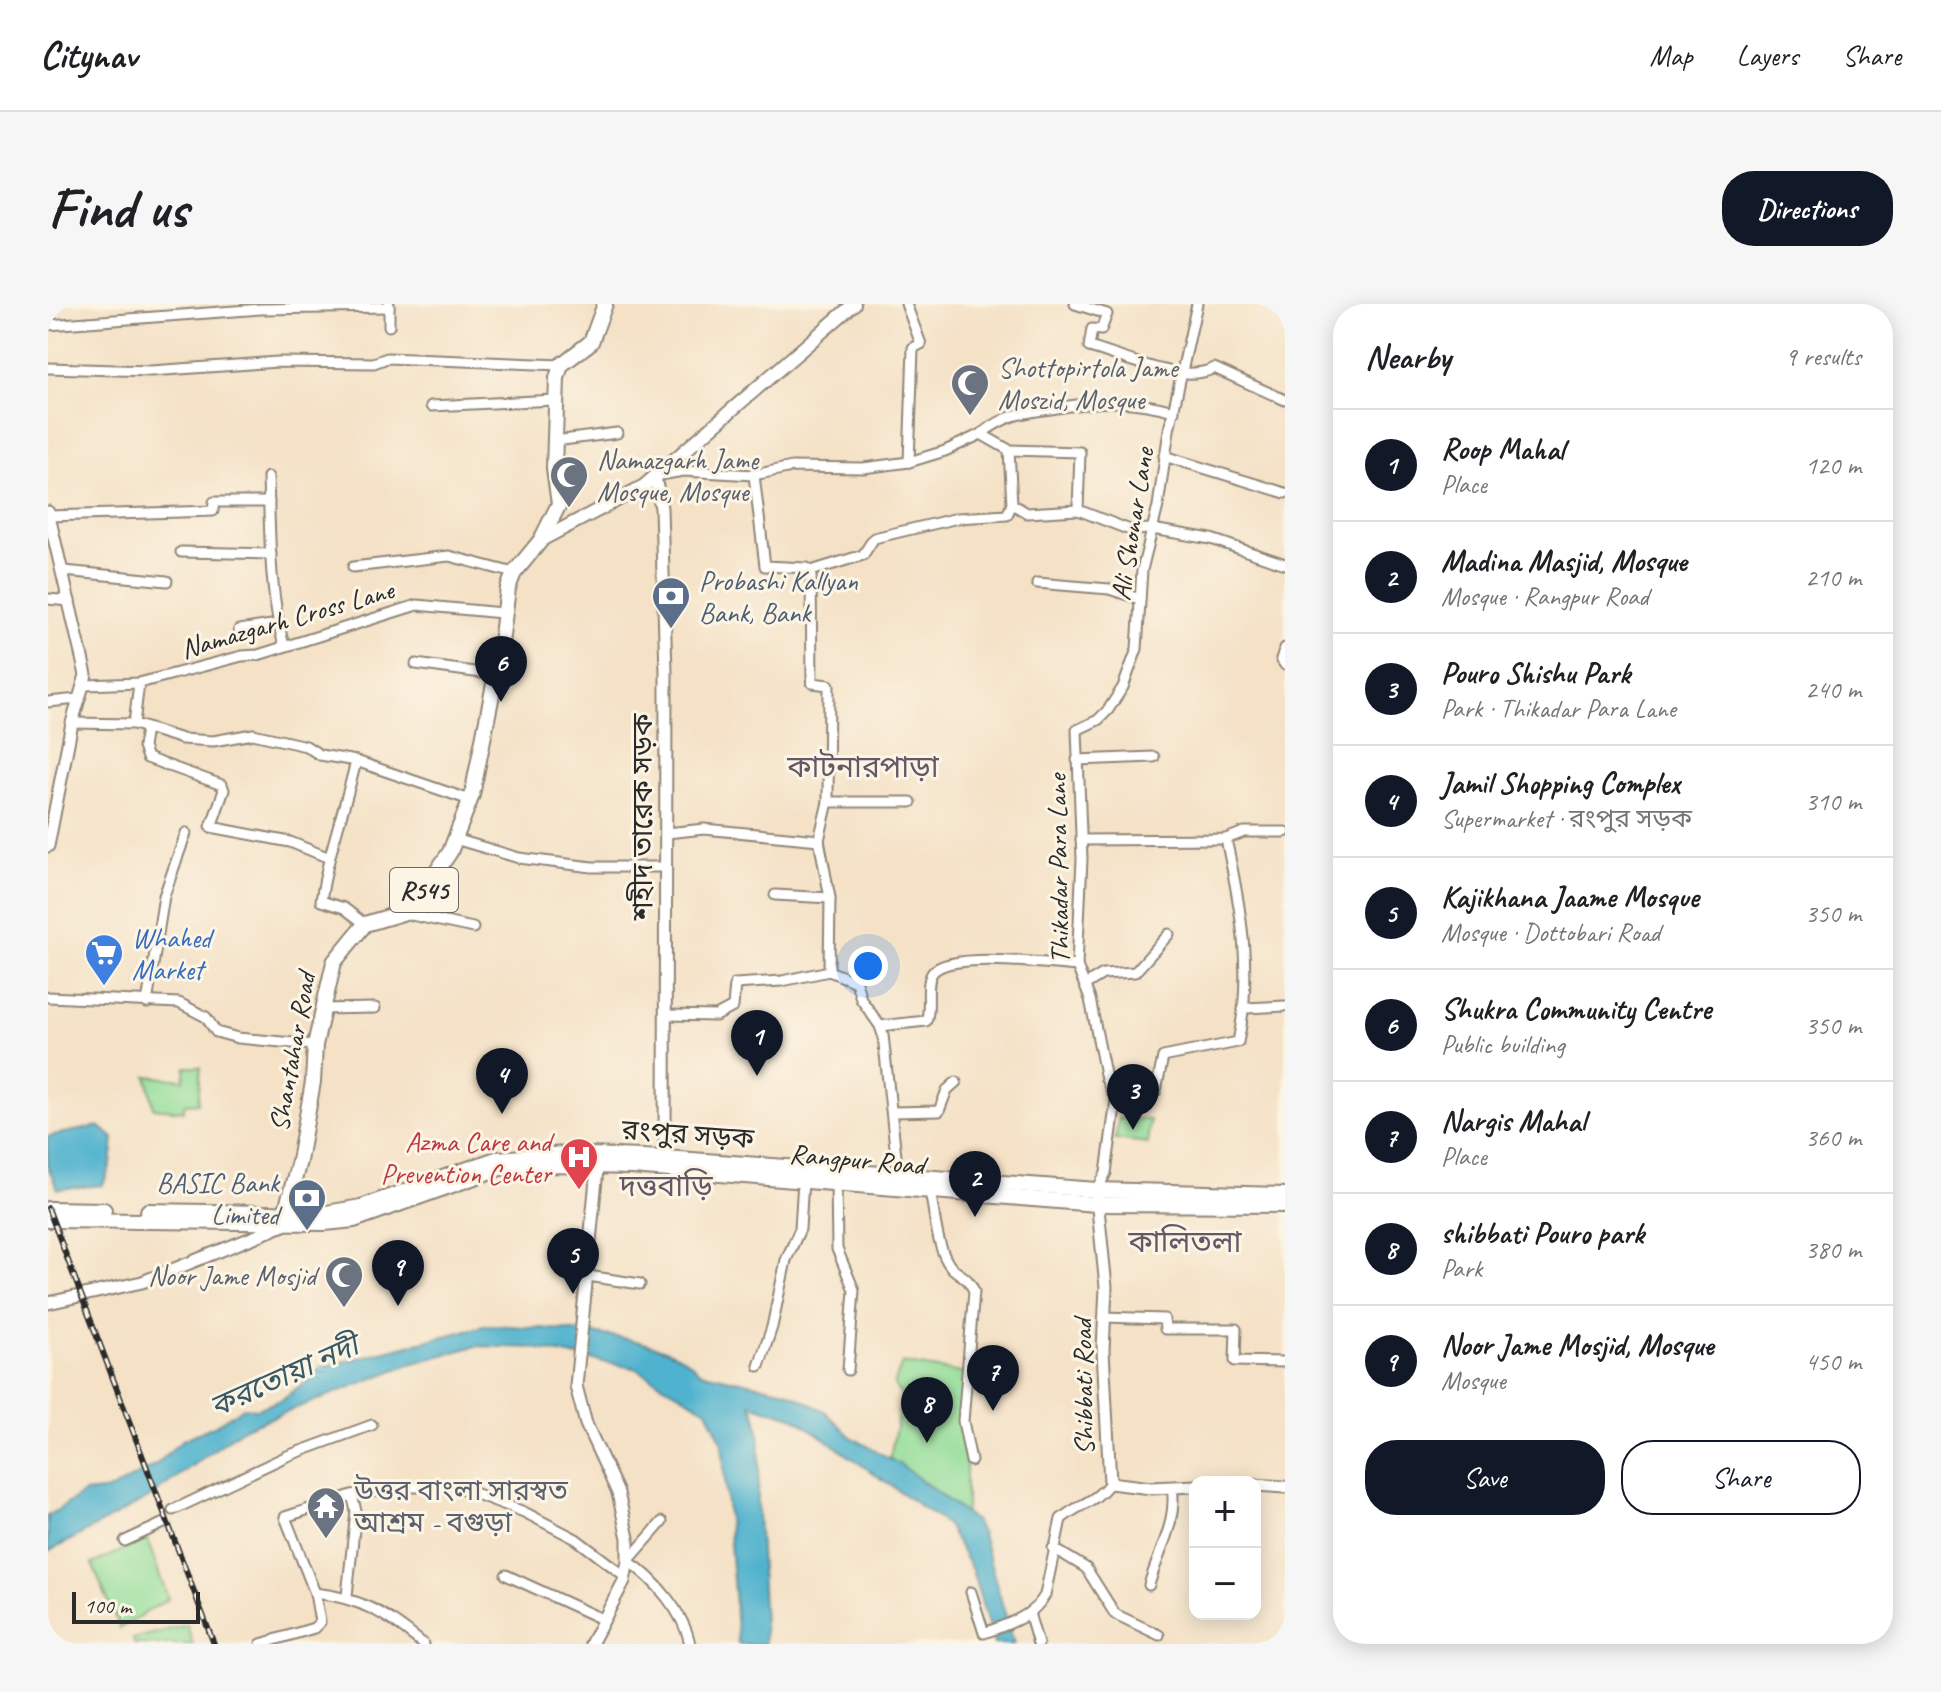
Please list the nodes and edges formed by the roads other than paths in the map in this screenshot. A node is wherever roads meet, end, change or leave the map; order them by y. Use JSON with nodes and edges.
{"nodes":[{"id":1,"x":605,"y":304,"type":"edge"},
{"id":2,"x":854,"y":304,"type":"edge"},
{"id":3,"x":906,"y":304,"type":"edge"},
{"id":4,"x":1075,"y":304,"type":"edge"},
{"id":5,"x":1197,"y":304,"type":"edge"},
{"id":6,"x":389,"y":306,"type":"edge"},
{"id":7,"x":48,"y":325,"type":"edge"},
{"id":8,"x":389,"y":326,"type":"dead end"},
{"id":9,"x":561,"y":365,"type":"junction"},
{"id":10,"x":48,"y":368,"type":"edge"},
{"id":11,"x":1182,"y":374,"type":"junction"},
{"id":12,"x":555,"y":400,"type":"junction"},
{"id":13,"x":1285,"y":400,"type":"edge"},
{"id":14,"x":431,"y":406,"type":"dead end"},
{"id":15,"x":1174,"y":411,"type":"junction"},
{"id":16,"x":617,"y":433,"type":"dead end"},
{"id":17,"x":981,"y":434,"type":"junction"},
{"id":18,"x":555,"y":441,"type":"junction"},
{"id":19,"x":1009,"y":450,"type":"junction"},
{"id":20,"x":1164,"y":456,"type":"junction"},
{"id":21,"x":909,"y":462,"type":"junction"},
{"id":22,"x":754,"y":475,"type":"junction"},
{"id":23,"x":655,"y":476,"type":"junction"},
{"id":24,"x":268,"y":477,"type":"dead end"},
{"id":25,"x":1285,"y":493,"type":"edge"},
{"id":26,"x":269,"y":502,"type":"junction"},
{"id":27,"x":559,"y":504,"type":"junction"},
{"id":28,"x":1012,"y":504,"type":"junction"},
{"id":29,"x":1078,"y":510,"type":"junction"},
{"id":30,"x":49,"y":514,"type":"edge"},
{"id":31,"x":575,"y":523,"type":"junction"},
{"id":32,"x":1152,"y":529,"type":"junction"},
{"id":33,"x":541,"y":540,"type":"junction"},
{"id":34,"x":181,"y":552,"type":"dead end"},
{"id":35,"x":271,"y":554,"type":"junction"},
{"id":36,"x":1285,"y":564,"type":"edge"},
{"id":37,"x":353,"y":567,"type":"dead end"},
{"id":38,"x":64,"y":571,"type":"junction"},
{"id":39,"x":811,"y":571,"type":"junction"},
{"id":40,"x":514,"y":573,"type":"junction"},
{"id":41,"x":167,"y":581,"type":"dead end"},
{"id":42,"x":1037,"y":583,"type":"dead end"},
{"id":43,"x":48,"y":599,"type":"edge"},
{"id":44,"x":1140,"y":599,"type":"junction"},
{"id":45,"x":70,"y":601,"type":"junction"},
{"id":46,"x":502,"y":613,"type":"junction"},
{"id":47,"x":278,"y":624,"type":"junction"},
{"id":48,"x":239,"y":630,"type":"dead end"},
{"id":49,"x":284,"y":646,"type":"junction"},
{"id":50,"x":1285,"y":648,"type":"edge"},
{"id":51,"x":416,"y":664,"type":"dead end"},
{"id":52,"x":1285,"y":665,"type":"edge"},
{"id":53,"x":496,"y":675,"type":"junction"},
{"id":54,"x":139,"y":683,"type":"junction"},
{"id":55,"x":86,"y":685,"type":"junction"},
{"id":56,"x":78,"y":699,"type":"junction"},
{"id":57,"x":48,"y":702,"type":"edge"},
{"id":58,"x":72,"y":723,"type":"junction"},
{"id":59,"x":134,"y":724,"type":"junction"},
{"id":60,"x":146,"y":729,"type":"junction"},
{"id":61,"x":1077,"y":730,"type":"joint"},
{"id":62,"x":1154,"y":757,"type":"dead end"},
{"id":63,"x":1077,"y":760,"type":"junction"},
{"id":64,"x":356,"y":761,"type":"junction"},
{"id":65,"x":470,"y":800,"type":"junction"},
{"id":66,"x":828,"y":802,"type":"junction"},
{"id":67,"x":911,"y":802,"type":"dead end"},
{"id":68,"x":1285,"y":832,"type":"edge"},
{"id":69,"x":186,"y":833,"type":"dead end"},
{"id":70,"x":667,"y":833,"type":"junction"},
{"id":71,"x":455,"y":839,"type":"junction"},
{"id":72,"x":1226,"y":839,"type":"junction"},
{"id":73,"x":819,"y":840,"type":"junction"},
{"id":74,"x":1081,"y":840,"type":"junction"},
{"id":75,"x":48,"y":841,"type":"edge"},
{"id":76,"x":327,"y":857,"type":"junction"},
{"id":77,"x":666,"y":867,"type":"junction"},
{"id":78,"x":775,"y":895,"type":"dead end"},
{"id":79,"x":830,"y":898,"type":"junction"},
{"id":80,"x":402,"y":913,"type":"junction"},
{"id":81,"x":365,"y":924,"type":"junction"},
{"id":82,"x":473,"y":928,"type":"dead end"},
{"id":83,"x":1169,"y":934,"type":"dead end"},
{"id":84,"x":1077,"y":966,"type":"junction"},
{"id":85,"x":829,"y":971,"type":"junction"},
{"id":86,"x":1085,"y":985,"type":"junction"},
{"id":87,"x":48,"y":997,"type":"edge"},
{"id":88,"x":147,"y":1003,"type":"junction"},
{"id":89,"x":1285,"y":1006,"type":"edge"},
{"id":90,"x":375,"y":1008,"type":"dead end"},
{"id":91,"x":1246,"y":1008,"type":"junction"},
{"id":92,"x":322,"y":1009,"type":"junction"},
{"id":93,"x":668,"y":1015,"type":"junction"},
{"id":94,"x":880,"y":1026,"type":"junction"},
{"id":95,"x":315,"y":1045,"type":"junction"},
{"id":96,"x":956,"y":1082,"type":"dead end"},
{"id":97,"x":1116,"y":1100,"type":"junction"},
{"id":98,"x":892,"y":1112,"type":"junction"},
{"id":99,"x":598,"y":1160,"type":"junction"},
{"id":100,"x":665,"y":1164,"type":"junction"},
{"id":101,"x":898,"y":1175,"type":"junction"},
{"id":102,"x":803,"y":1180,"type":"junction"},
{"id":103,"x":836,"y":1182,"type":"junction"},
{"id":104,"x":930,"y":1192,"type":"junction"},
{"id":105,"x":1285,"y":1195,"type":"edge"},
{"id":106,"x":1097,"y":1197,"type":"junction"},
{"id":107,"x":1285,"y":1205,"type":"edge"},
{"id":108,"x":48,"y":1209,"type":"edge"},
{"id":109,"x":285,"y":1219,"type":"junction"},
{"id":110,"x":48,"y":1220,"type":"edge"},
{"id":111,"x":588,"y":1276,"type":"junction"},
{"id":112,"x":640,"y":1284,"type":"dead end"},
{"id":113,"x":48,"y":1303,"type":"edge"},
{"id":114,"x":1104,"y":1317,"type":"junction"},
{"id":115,"x":1285,"y":1362,"type":"edge"},
{"id":116,"x":759,"y":1366,"type":"dead end"},
{"id":117,"x":848,"y":1370,"type":"dead end"},
{"id":118,"x":372,"y":1425,"type":"dead end"},
{"id":119,"x":971,"y":1461,"type":"dead end"},
{"id":120,"x":1110,"y":1483,"type":"junction"},
{"id":121,"x":1261,"y":1485,"type":"edge"},
{"id":122,"x":1189,"y":1486,"type":"edge"},
{"id":123,"x":1172,"y":1487,"type":"junction"},
{"id":124,"x":1285,"y":1487,"type":"edge"},
{"id":125,"x":352,"y":1495,"type":"junction"},
{"id":126,"x":173,"y":1510,"type":"dead end"},
{"id":127,"x":662,"y":1522,"type":"dead end"},
{"id":128,"x":164,"y":1523,"type":"dead end"},
{"id":129,"x":125,"y":1541,"type":"dead end"},
{"id":130,"x":1053,"y":1548,"type":"junction"},
{"id":131,"x":628,"y":1561,"type":"junction"},
{"id":132,"x":506,"y":1575,"type":"dead end"},
{"id":133,"x":625,"y":1576,"type":"junction"},
{"id":134,"x":1149,"y":1585,"type":"dead end"},
{"id":135,"x":971,"y":1592,"type":"dead end"},
{"id":136,"x":315,"y":1593,"type":"junction"},
{"id":137,"x":347,"y":1596,"type":"junction"},
{"id":138,"x":1029,"y":1613,"type":"junction"},
{"id":139,"x":604,"y":1620,"type":"junction"},
{"id":140,"x":1159,"y":1635,"type":"dead end"},
{"id":141,"x":261,"y":1644,"type":"edge"},
{"id":142,"x":423,"y":1644,"type":"edge"},
{"id":143,"x":591,"y":1644,"type":"edge"},
{"id":144,"x":690,"y":1644,"type":"edge"},
{"id":145,"x":1038,"y":1644,"type":"edge"}],
"edges":[{"from":1,"to":9,"type":"main road"},
{"from":2,"to":23,"type":"main road"},
{"from":3,"to":21,"type":"street"},
{"from":4,"to":11,"type":"street"},
{"from":5,"to":11,"type":"street","name":"Ali Shonar Lane"},
{"from":6,"to":7,"type":"street"},
{"from":6,"to":8,"type":"street"},
{"from":9,"to":10,"type":"street"},
{"from":9,"to":12,"type":"main road"},
{"from":11,"to":13,"type":"street"},
{"from":11,"to":15,"type":"street","name":"Ali Shonar Lane"},
{"from":12,"to":14,"type":"street"},
{"from":12,"to":18,"type":"main road"},
{"from":15,"to":17,"type":"street"},
{"from":15,"to":20,"type":"street","name":"Ali Shonar Lane"},
{"from":16,"to":18,"type":"street"},
{"from":17,"to":19,"type":"street"},
{"from":17,"to":21,"type":"street"},
{"from":18,"to":27,"type":"main road"},
{"from":19,"to":28,"type":"street"},
{"from":19,"to":29,"type":"street"},
{"from":20,"to":25,"type":"street"},
{"from":20,"to":32,"type":"street","name":"Ali Shonar Lane"},
{"from":21,"to":22,"type":"street"},
{"from":22,"to":23,"type":"street"},
{"from":22,"to":39,"type":"street"},
{"from":23,"to":31,"type":"main road"},
{"from":23,"to":70,"type":"street","name":"শহীদ তারেক সড়ক"},
{"from":24,"to":26,"type":"street"},
{"from":26,"to":30,"type":"street"},
{"from":26,"to":35,"type":"street"},
{"from":27,"to":31,"type":"main road"},
{"from":27,"to":33,"type":"main road","number":"R545"},
{"from":28,"to":29,"type":"street"},
{"from":28,"to":39,"type":"street"},
{"from":29,"to":32,"type":"street"},
{"from":30,"to":38,"type":"street"},
{"from":31,"to":33,"type":"main road"},
{"from":32,"to":36,"type":"street"},
{"from":32,"to":44,"type":"street","name":"Ali Shonar Lane"},
{"from":33,"to":40,"type":"main road","number":"R545"},
{"from":34,"to":35,"type":"street"},
{"from":35,"to":47,"type":"street"},
{"from":37,"to":40,"type":"street"},
{"from":38,"to":41,"type":"street"},
{"from":38,"to":45,"type":"street"},
{"from":39,"to":66,"type":"street"},
{"from":40,"to":46,"type":"main road","number":"R545"},
{"from":42,"to":44,"type":"street"},
{"from":43,"to":45,"type":"street"},
{"from":44,"to":61,"type":"street","name":"Ali Shonar Lane"},
{"from":45,"to":55,"type":"street"},
{"from":46,"to":49,"type":"street","name":"Namazgarh Cross Lane"},
{"from":46,"to":53,"type":"main road","number":"R545"},
{"from":47,"to":48,"type":"street"},
{"from":47,"to":49,"type":"street"},
{"from":49,"to":54,"type":"street","name":"Namazgarh Cross Lane"},
{"from":50,"to":52,"type":"street"},
{"from":51,"to":53,"type":"street"},
{"from":53,"to":65,"type":"main road","number":"R545"},
{"from":54,"to":55,"type":"street","name":"Namazgarh Cross Lane"},
{"from":54,"to":59,"type":"street"},
{"from":55,"to":56,"type":"street"},
{"from":56,"to":57,"type":"street"},
{"from":56,"to":58,"type":"street"},
{"from":58,"to":59,"type":"street"},
{"from":58,"to":75,"type":"street"},
{"from":59,"to":60,"type":"street"},
{"from":60,"to":64,"type":"street"},
{"from":60,"to":76,"type":"street"},
{"from":61,"to":63,"type":"street","name":"Thikadar Para Lane"},
{"from":62,"to":63,"type":"street"},
{"from":63,"to":74,"type":"street","name":"Thikadar Para Lane"},
{"from":64,"to":65,"type":"street"},
{"from":64,"to":76,"type":"street"},
{"from":65,"to":71,"type":"main road","number":"R545"},
{"from":66,"to":67,"type":"street"},
{"from":66,"to":73,"type":"street"},
{"from":68,"to":72,"type":"street"},
{"from":69,"to":88,"type":"street"},
{"from":70,"to":73,"type":"street"},
{"from":70,"to":77,"type":"street","name":"শহীদ তারেক সড়ক"},
{"from":71,"to":77,"type":"street"},
{"from":71,"to":80,"type":"main road","number":"R545"},
{"from":72,"to":74,"type":"street"},
{"from":72,"to":91,"type":"street"},
{"from":73,"to":79,"type":"street"},
{"from":74,"to":84,"type":"street","name":"Thikadar Para Lane"},
{"from":76,"to":81,"type":"street"},
{"from":77,"to":93,"type":"street","name":"শহীদ তারেক সড়ক"},
{"from":78,"to":79,"type":"street"},
{"from":79,"to":85,"type":"street"},
{"from":80,"to":81,"type":"main road","number":"R545"},
{"from":80,"to":82,"type":"street"},
{"from":81,"to":92,"type":"main road","name":"Shantahar Road","number":"R545"},
{"from":83,"to":86,"type":"street"},
{"from":84,"to":86,"type":"street","name":"Thikadar Para Lane"},
{"from":84,"to":94,"type":"street"},
{"from":85,"to":93,"type":"street"},
{"from":85,"to":94,"type":"street"},
{"from":86,"to":97,"type":"street","name":"Thikadar Para Lane"},
{"from":87,"to":88,"type":"street"},
{"from":88,"to":95,"type":"street"},
{"from":89,"to":91,"type":"street"},
{"from":90,"to":92,"type":"street"},
{"from":91,"to":97,"type":"street"},
{"from":92,"to":95,"type":"main road","name":"Shantahar Road","number":"R545"},
{"from":93,"to":100,"type":"street","name":"শহীদ তারেক সড়ক"},
{"from":94,"to":98,"type":"street"},
{"from":95,"to":109,"type":"main road","name":"Shantahar Road","number":"R545"},
{"from":96,"to":98,"type":"street"},
{"from":97,"to":106,"type":"street","name":"Thikadar Para Lane"},
{"from":98,"to":101,"type":"street"},
{"from":99,"to":100,"type":"main road","name":"রংপুর সড়ক"},
{"from":99,"to":109,"type":"main road","name":"রংপুর সড়ক"},
{"from":99,"to":111,"type":"street"},
{"from":100,"to":101,"type":"main road","name":"রংপুর সড়ক"},
{"from":100,"to":102,"type":"main road","name":"Rangpur Road"},
{"from":101,"to":106,"type":"main road","name":"রংপুর সড়ক"},
{"from":102,"to":103,"type":"main road","name":"Rangpur Road"},
{"from":102,"to":116,"type":"street"},
{"from":103,"to":104,"type":"main road","name":"Rangpur Road"},
{"from":103,"to":117,"type":"street"},
{"from":104,"to":106,"type":"main road","name":"Rangpur Road"},
{"from":104,"to":119,"type":"street"},
{"from":105,"to":106,"type":"main road","name":"রংপুর সড়ক"},
{"from":106,"to":107,"type":"main road","name":"Rangpur Road"},
{"from":106,"to":114,"type":"street","name":"Shibbati Road"},
{"from":108,"to":109,"type":"main road","name":"রংপুর সড়ক"},
{"from":109,"to":110,"type":"main road","name":"রংপুর সড়ক"},
{"from":109,"to":113,"type":"street"},
{"from":111,"to":112,"type":"street"},
{"from":111,"to":131,"type":"street"},
{"from":114,"to":115,"type":"street"},
{"from":114,"to":120,"type":"street","name":"Shibbati Road"},
{"from":118,"to":126,"type":"street"},
{"from":120,"to":123,"type":"street","name":"Shibbati Road"},
{"from":120,"to":130,"type":"street"},
{"from":121,"to":124,"type":"street"},
{"from":122,"to":123,"type":"street","name":"Shibbati Road"},
{"from":123,"to":134,"type":"street"},
{"from":125,"to":133,"type":"street"},
{"from":125,"to":136,"type":"street"},
{"from":125,"to":137,"type":"street"},
{"from":127,"to":131,"type":"street"},
{"from":128,"to":129,"type":"street"},
{"from":130,"to":138,"type":"street"},
{"from":130,"to":140,"type":"street"},
{"from":131,"to":133,"type":"street"},
{"from":131,"to":144,"type":"street"},
{"from":132,"to":139,"type":"street"},
{"from":133,"to":139,"type":"street"},
{"from":135,"to":138,"type":"street"},
{"from":136,"to":137,"type":"street"},
{"from":136,"to":141,"type":"street"},
{"from":137,"to":142,"type":"street"},
{"from":138,"to":145,"type":"street"},
{"from":139,"to":143,"type":"street"}]}
